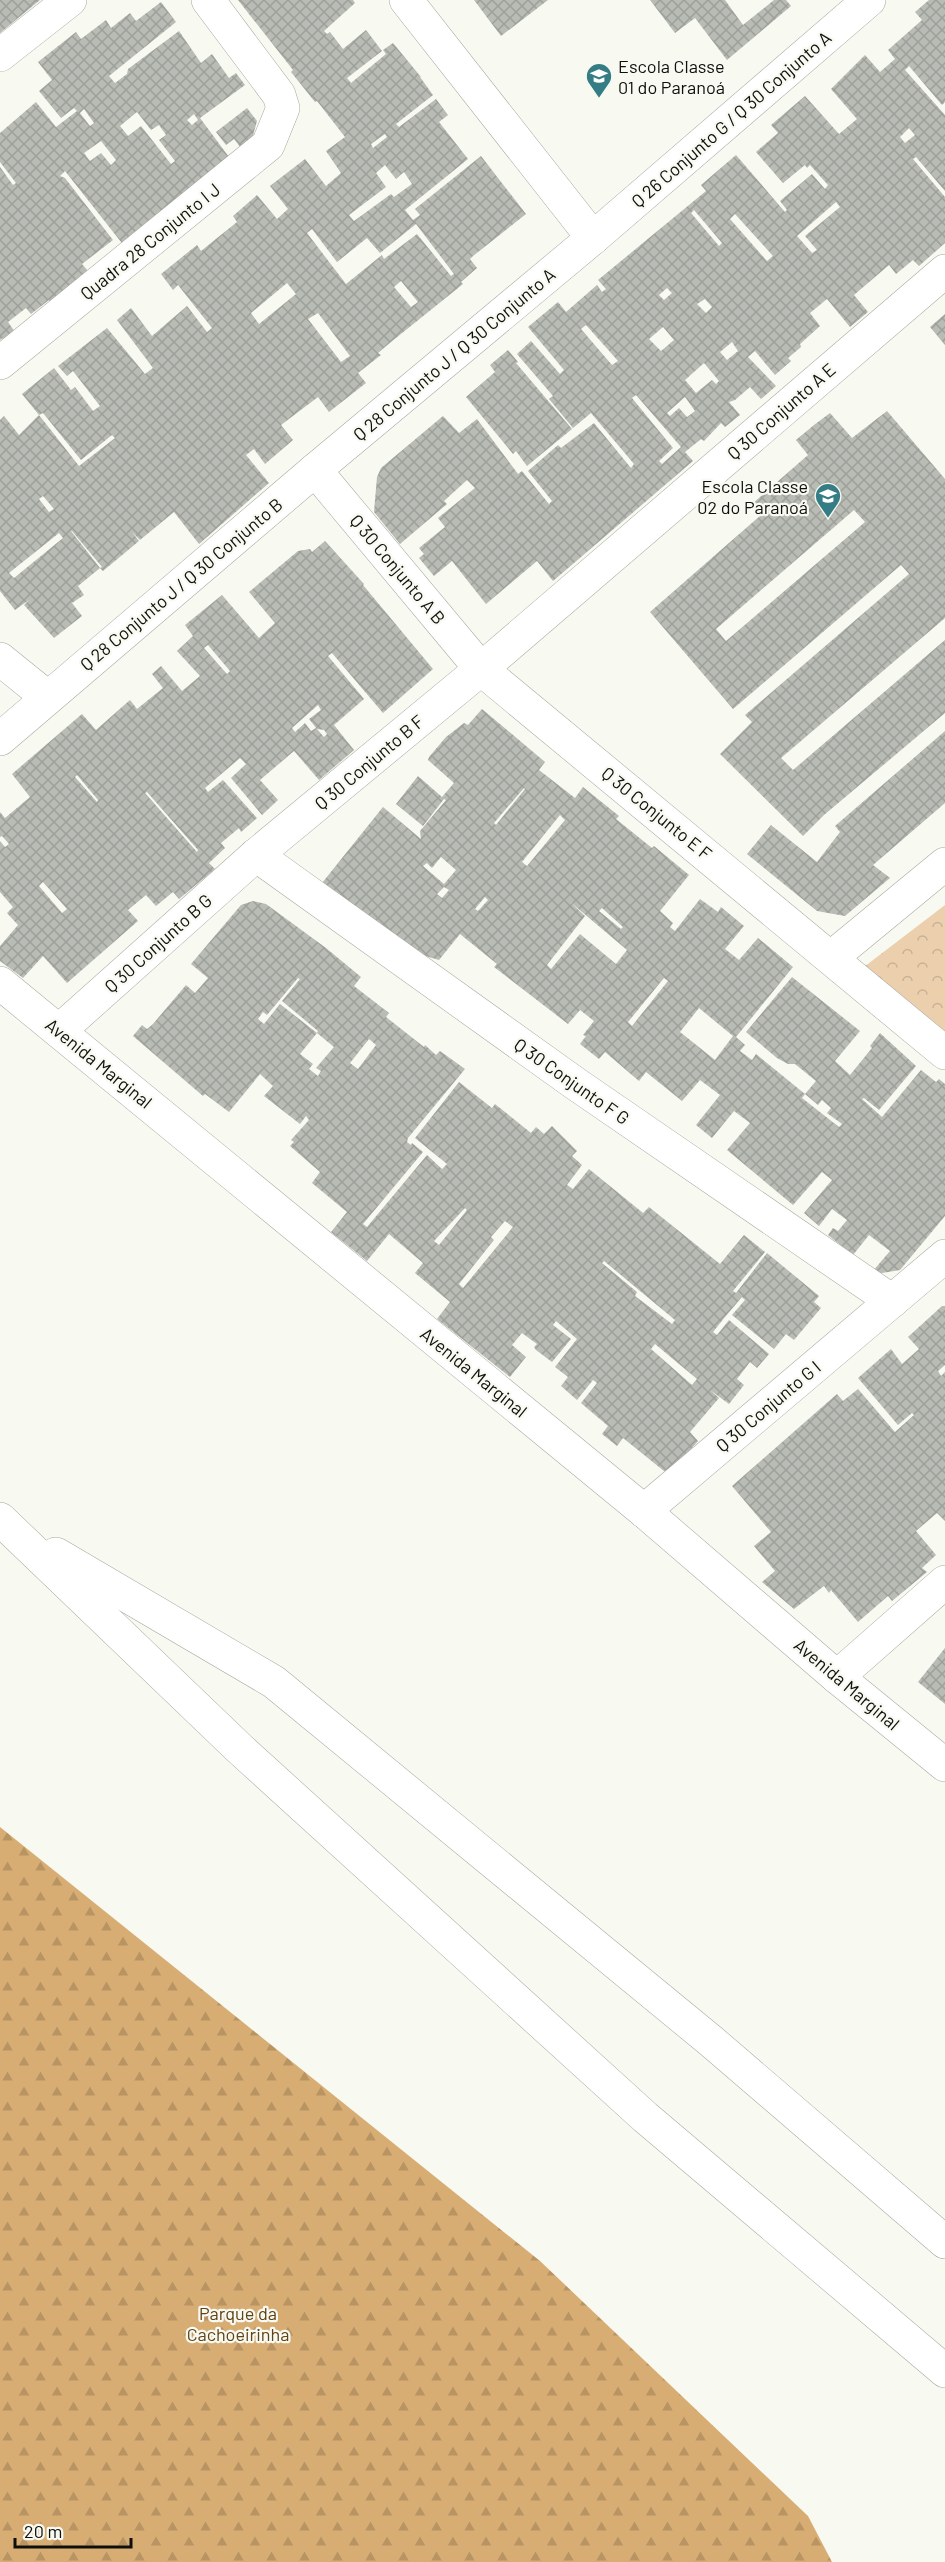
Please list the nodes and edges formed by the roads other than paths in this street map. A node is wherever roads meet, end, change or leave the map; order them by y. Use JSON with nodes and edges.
{"nodes":[{"id":1,"x":70,"y":0,"type":"edge"},
{"id":2,"x":208,"y":0,"type":"edge"},
{"id":3,"x":406,"y":0,"type":"edge"},
{"id":4,"x":869,"y":0,"type":"edge"},
{"id":5,"x":0,"y":55,"type":"edge"},
{"id":6,"x":593,"y":238,"type":"junction"},
{"id":7,"x":945,"y":271,"type":"edge"},
{"id":8,"x":0,"y":363,"type":"edge"},
{"id":9,"x":315,"y":470,"type":"junction"},
{"id":10,"x":0,"y":658,"type":"edge"},
{"id":11,"x":481,"y":669,"type":"junction"},
{"id":12,"x":47,"y":697,"type":"junction"},
{"id":13,"x":0,"y":739,"type":"edge"},
{"id":14,"x":256,"y":855,"type":"junction"},
{"id":15,"x":945,"y":864,"type":"edge"},
{"id":16,"x":832,"y":957,"type":"junction"},
{"id":17,"x":0,"y":983,"type":"edge"},
{"id":18,"x":59,"y":1030,"type":"junction"},
{"id":19,"x":945,"y":1053,"type":"edge"},
{"id":20,"x":945,"y":1256,"type":"edge"},
{"id":21,"x":891,"y":1301,"type":"junction"},
{"id":22,"x":644,"y":1511,"type":"junction"},
{"id":23,"x":6,"y":1523,"type":"edge"},
{"id":24,"x":945,"y":1582,"type":"edge"},
{"id":25,"x":837,"y":1677,"type":"junction"},
{"id":26,"x":945,"y":1765,"type":"edge"},
{"id":27,"x":945,"y":2242,"type":"edge"},
{"id":28,"x":945,"y":2371,"type":"edge"}],
"edges":[{"from":1,"to":5,"type":"street"},
{"from":2,"to":8,"type":"street","name":"Quadra 28 Conjunto I J"},
{"from":3,"to":6,"type":"street"},
{"from":4,"to":6,"type":"street","name":"Q 26 Conjunto G / Q 30 Conjunto A"},
{"from":6,"to":9,"type":"street","name":"Q 28 Conjunto J / Q 30 Conjunto A"},
{"from":7,"to":11,"type":"street","name":"Q 30 Conjunto A E"},
{"from":9,"to":11,"type":"street","name":"Q 30 Conjunto A B"},
{"from":9,"to":12,"type":"street","name":"Q 28 Conjunto J / Q 30 Conjunto B"},
{"from":10,"to":12,"type":"street"},
{"from":11,"to":14,"type":"street","name":"Q 30 Conjunto B F"},
{"from":11,"to":16,"type":"street","name":"Q 30 Conjunto E F"},
{"from":12,"to":13,"type":"street","name":"Q 28 Conjunto J / Q 30 Conjunto B"},
{"from":14,"to":18,"type":"street","name":"Q 30 Conjunto B G"},
{"from":14,"to":21,"type":"street","name":"Q 30 Conjunto F G"},
{"from":15,"to":16,"type":"street"},
{"from":16,"to":19,"type":"street","name":"Q 30 Conjunto E F"},
{"from":17,"to":18,"type":"street","name":"Avenida Marginal"},
{"from":18,"to":22,"type":"street","name":"Avenida Marginal"},
{"from":20,"to":21,"type":"street","name":"Q 30 Conjunto G I"},
{"from":21,"to":22,"type":"street","name":"Q 30 Conjunto G I"},
{"from":22,"to":25,"type":"street","name":"Avenida Marginal"},
{"from":23,"to":27,"type":"street"},
{"from":23,"to":28,"type":"street"},
{"from":24,"to":25,"type":"street"},
{"from":25,"to":26,"type":"street","name":"Avenida Marginal"}]}
